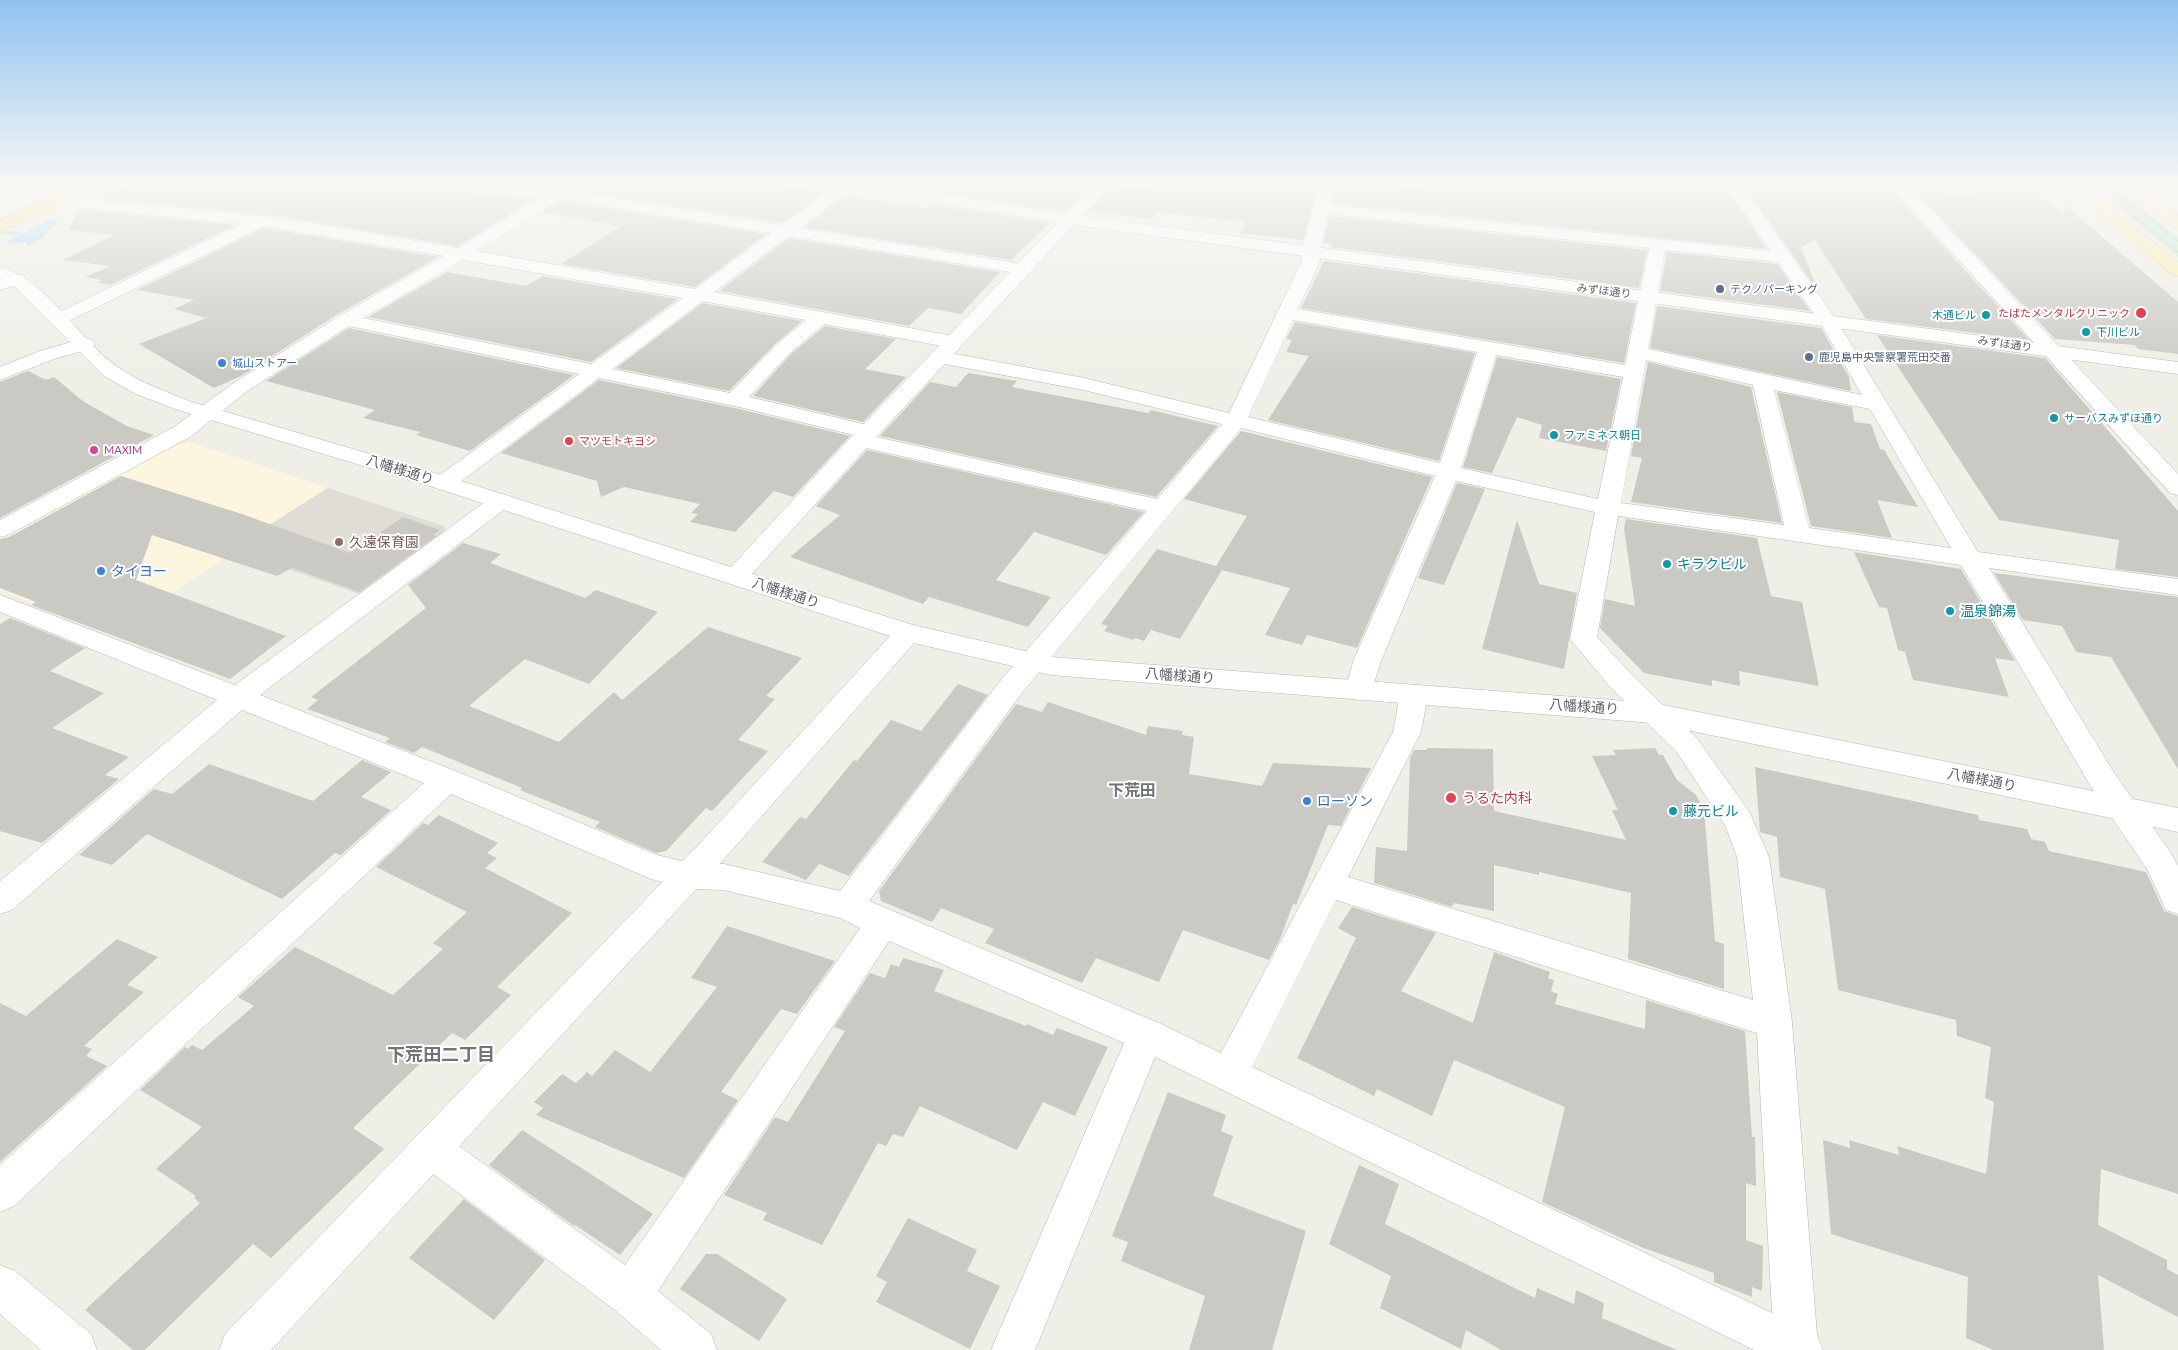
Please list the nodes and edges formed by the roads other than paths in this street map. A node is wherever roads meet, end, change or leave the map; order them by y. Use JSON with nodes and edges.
{"nodes":[{"id":1,"x":206,"y":248,"type":"edge"},
{"id":2,"x":431,"y":248,"type":"edge"},
{"id":3,"x":470,"y":248,"type":"edge"},
{"id":4,"x":763,"y":248,"type":"edge"},
{"id":5,"x":896,"y":248,"type":"edge"},
{"id":6,"x":1043,"y":248,"type":"edge"},
{"id":7,"x":1274,"y":248,"type":"edge"},
{"id":8,"x":1311,"y":248,"type":"edge"},
{"id":9,"x":1657,"y":248,"type":"edge"},
{"id":10,"x":1696,"y":248,"type":"edge"},
{"id":11,"x":1777,"y":248,"type":"edge"},
{"id":12,"x":1957,"y":248,"type":"edge"},
{"id":13,"x":2151,"y":248,"type":"edge"},
{"id":14,"x":462,"y":253,"type":"junction"},
{"id":15,"x":1310,"y":253,"type":"junction"},
{"id":16,"x":1783,"y":257,"type":"junction"},
{"id":17,"x":1023,"y":269,"type":"junction"},
{"id":18,"x":2178,"y":271,"type":"edge"},
{"id":19,"x":6,"y":279,"type":"edge"},
{"id":20,"x":699,"y":295,"type":"junction"},
{"id":21,"x":1649,"y":296,"type":"junction"},
{"id":22,"x":1286,"y":313,"type":"junction"},
{"id":23,"x":820,"y":317,"type":"junction"},
{"id":24,"x":60,"y":319,"type":"junction"},
{"id":25,"x":346,"y":320,"type":"junction"},
{"id":26,"x":1828,"y":321,"type":"junction"},
{"id":27,"x":85,"y":344,"type":"junction"},
{"id":28,"x":1488,"y":349,"type":"junction"},
{"id":29,"x":946,"y":350,"type":"junction"},
{"id":30,"x":2052,"y":351,"type":"junction"},
{"id":31,"x":1636,"y":363,"type":"junction"},
{"id":32,"x":2178,"y":368,"type":"edge"},
{"id":33,"x":597,"y":373,"type":"junction"},
{"id":34,"x":0,"y":374,"type":"edge"},
{"id":35,"x":1762,"y":382,"type":"junction"},
{"id":36,"x":735,"y":400,"type":"junction"},
{"id":37,"x":1876,"y":404,"type":"junction"},
{"id":38,"x":208,"y":413,"type":"junction"},
{"id":39,"x":1236,"y":421,"type":"junction"},
{"id":40,"x":865,"y":436,"type":"junction"},
{"id":41,"x":1448,"y":472,"type":"junction"},
{"id":42,"x":444,"y":483,"type":"junction"},
{"id":43,"x":2178,"y":488,"type":"edge"},
{"id":44,"x":501,"y":501,"type":"junction"},
{"id":45,"x":1161,"y":508,"type":"junction"},
{"id":46,"x":1609,"y":508,"type":"junction"},
{"id":47,"x":0,"y":530,"type":"edge"},
{"id":48,"x":1798,"y":534,"type":"junction"},
{"id":49,"x":1972,"y":558,"type":"junction"},
{"id":50,"x":736,"y":577,"type":"junction"},
{"id":51,"x":2178,"y":587,"type":"edge"},
{"id":52,"x":0,"y":603,"type":"edge"},
{"id":53,"x":908,"y":633,"type":"junction"},
{"id":54,"x":1032,"y":662,"type":"junction"},
{"id":55,"x":1359,"y":690,"type":"junction"},
{"id":56,"x":1414,"y":695,"type":"junction"},
{"id":57,"x":240,"y":696,"type":"junction"},
{"id":58,"x":1653,"y":713,"type":"junction"},
{"id":59,"x":447,"y":780,"type":"junction"},
{"id":60,"x":2123,"y":808,"type":"junction"},
{"id":61,"x":2178,"y":820,"type":"edge"},
{"id":62,"x":689,"y":876,"type":"junction"},
{"id":63,"x":1329,"y":885,"type":"junction"},
{"id":64,"x":7,"y":886,"type":"edge"},
{"id":65,"x":2178,"y":900,"type":"edge"},
{"id":66,"x":847,"y":906,"type":"junction"},
{"id":67,"x":882,"y":923,"type":"junction"},
{"id":68,"x":1774,"y":1022,"type":"junction"},
{"id":69,"x":1146,"y":1034,"type":"junction"},
{"id":70,"x":1229,"y":1074,"type":"junction"},
{"id":71,"x":431,"y":1149,"type":"junction"},
{"id":72,"x":0,"y":1192,"type":"edge"},
{"id":73,"x":0,"y":1286,"type":"edge"},
{"id":74,"x":630,"y":1295,"type":"junction"},
{"id":75,"x":1797,"y":1349,"type":"edge"},
{"id":76,"x":75,"y":1350,"type":"edge"},
{"id":77,"x":240,"y":1350,"type":"edge"},
{"id":78,"x":695,"y":1350,"type":"edge"},
{"id":79,"x":1013,"y":1350,"type":"edge"}],
"edges":[{"from":1,"to":24,"type":"street"},
{"from":2,"to":14,"type":"street"},
{"from":3,"to":14,"type":"street"},
{"from":4,"to":20,"type":"street"},
{"from":5,"to":17,"type":"street"},
{"from":6,"to":17,"type":"street"},
{"from":7,"to":15,"type":"street","name":"みずほ通り"},
{"from":8,"to":15,"type":"street"},
{"from":9,"to":21,"type":"street"},
{"from":10,"to":16,"type":"street"},
{"from":11,"to":16,"type":"street"},
{"from":12,"to":30,"type":"street"},
{"from":13,"to":18,"type":"main road"},
{"from":14,"to":20,"type":"street"},
{"from":14,"to":25,"type":"street"},
{"from":15,"to":21,"type":"street","name":"みずほ通り"},
{"from":15,"to":22,"type":"street"},
{"from":16,"to":26,"type":"street"},
{"from":17,"to":29,"type":"street"},
{"from":19,"to":24,"type":"street","name":"八幡様通り"},
{"from":20,"to":23,"type":"street"},
{"from":20,"to":33,"type":"street"},
{"from":21,"to":26,"type":"street","name":"みずほ通り"},
{"from":21,"to":31,"type":"street"},
{"from":22,"to":28,"type":"street"},
{"from":22,"to":39,"type":"street"},
{"from":23,"to":29,"type":"street"},
{"from":23,"to":36,"type":"street"},
{"from":24,"to":27,"type":"street","name":"八幡様通り"},
{"from":25,"to":33,"type":"street"},
{"from":25,"to":38,"type":"street"},
{"from":26,"to":30,"type":"street","name":"みずほ通り"},
{"from":26,"to":37,"type":"street"},
{"from":27,"to":34,"type":"street"},
{"from":27,"to":38,"type":"street","name":"八幡様通り"},
{"from":28,"to":31,"type":"street"},
{"from":28,"to":41,"type":"street"},
{"from":29,"to":39,"type":"street"},
{"from":29,"to":40,"type":"street"},
{"from":30,"to":32,"type":"street","name":"みずほ通り"},
{"from":30,"to":43,"type":"street"},
{"from":31,"to":35,"type":"street"},
{"from":31,"to":46,"type":"street"},
{"from":33,"to":36,"type":"street"},
{"from":33,"to":42,"type":"street"},
{"from":35,"to":37,"type":"street"},
{"from":35,"to":48,"type":"street"},
{"from":36,"to":40,"type":"street"},
{"from":37,"to":49,"type":"street"},
{"from":38,"to":42,"type":"street","name":"八幡様通り"},
{"from":38,"to":47,"type":"street"},
{"from":39,"to":41,"type":"street"},
{"from":39,"to":45,"type":"street"},
{"from":40,"to":45,"type":"street"},
{"from":40,"to":50,"type":"street"},
{"from":41,"to":46,"type":"street"},
{"from":41,"to":55,"type":"street"},
{"from":42,"to":44,"type":"street","name":"八幡様通り"},
{"from":44,"to":50,"type":"street","name":"八幡様通り"},
{"from":44,"to":57,"type":"street"},
{"from":45,"to":54,"type":"street"},
{"from":46,"to":48,"type":"street"},
{"from":46,"to":58,"type":"street"},
{"from":48,"to":49,"type":"street"},
{"from":49,"to":51,"type":"street"},
{"from":49,"to":60,"type":"street"},
{"from":50,"to":53,"type":"street","name":"八幡様通り"},
{"from":52,"to":57,"type":"street"},
{"from":53,"to":54,"type":"street","name":"八幡様通り"},
{"from":53,"to":62,"type":"street"},
{"from":54,"to":55,"type":"street","name":"八幡様通り"},
{"from":54,"to":66,"type":"street"},
{"from":55,"to":56,"type":"street","name":"八幡様通り"},
{"from":56,"to":58,"type":"street","name":"八幡様通り"},
{"from":56,"to":63,"type":"street"},
{"from":57,"to":59,"type":"street"},
{"from":57,"to":64,"type":"street"},
{"from":58,"to":60,"type":"street","name":"八幡様通り"},
{"from":58,"to":68,"type":"street"},
{"from":59,"to":62,"type":"street"},
{"from":59,"to":72,"type":"street"},
{"from":60,"to":61,"type":"street","name":"八幡様通り"},
{"from":60,"to":65,"type":"street"},
{"from":62,"to":66,"type":"street"},
{"from":62,"to":71,"type":"street"},
{"from":63,"to":68,"type":"street"},
{"from":63,"to":70,"type":"street"},
{"from":66,"to":67,"type":"street"},
{"from":67,"to":69,"type":"street"},
{"from":67,"to":74,"type":"street"},
{"from":68,"to":75,"type":"street"},
{"from":69,"to":70,"type":"street"},
{"from":69,"to":79,"type":"street"},
{"from":70,"to":75,"type":"street"},
{"from":71,"to":74,"type":"street"},
{"from":71,"to":77,"type":"street"},
{"from":73,"to":76,"type":"street"},
{"from":74,"to":78,"type":"street"}]}
